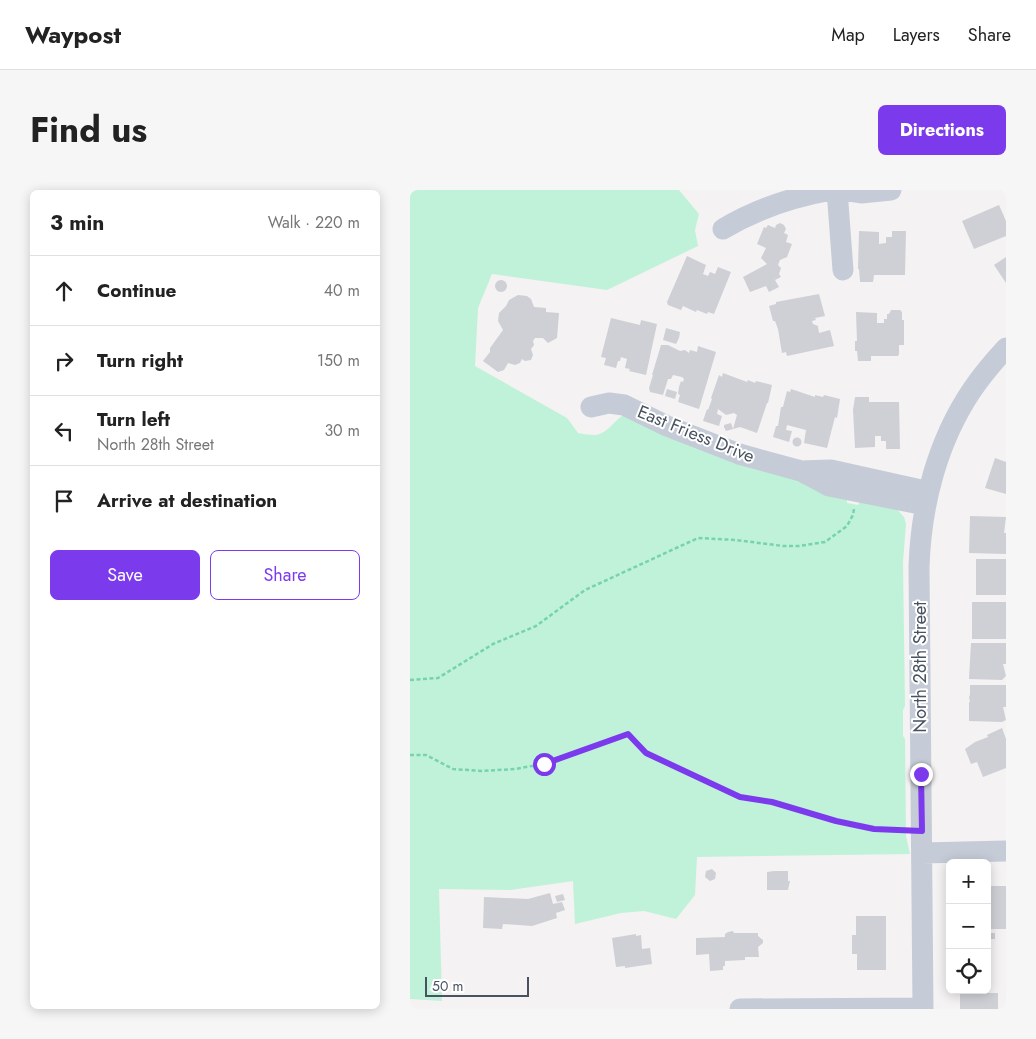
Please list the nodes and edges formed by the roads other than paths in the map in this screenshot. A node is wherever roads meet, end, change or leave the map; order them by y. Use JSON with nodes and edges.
{"nodes":[{"id":1,"x":832,"y":190,"type":"edge"},
{"id":2,"x":838,"y":190,"type":"edge"},
{"id":3,"x":842,"y":190,"type":"edge"},
{"id":4,"x":891,"y":190,"type":"edge"},
{"id":5,"x":723,"y":229,"type":"dead end"},
{"id":6,"x":842,"y":270,"type":"dead end"},
{"id":7,"x":1006,"y":348,"type":"edge"},
{"id":8,"x":591,"y":407,"type":"dead end"},
{"id":9,"x":926,"y":498,"type":"junction"},
{"id":10,"x":1006,"y":851,"type":"edge"},
{"id":11,"x":922,"y":853,"type":"junction"},
{"id":12,"x":923,"y":1008,"type":"edge"},
{"id":13,"x":740,"y":1009,"type":"edge"}],
"edges":[{"from":1,"to":5,"type":"street"},
{"from":2,"to":6,"type":"street"},
{"from":3,"to":4,"type":"street"},
{"from":7,"to":9,"type":"street","name":"North 28th Street"},
{"from":8,"to":9,"type":"street","name":"East Friess Drive"},
{"from":9,"to":11,"type":"street","name":"North 28th Street"},
{"from":10,"to":11,"type":"street"},
{"from":11,"to":12,"type":"street","name":"North 28th Street"},
{"from":12,"to":13,"type":"street"}]}
